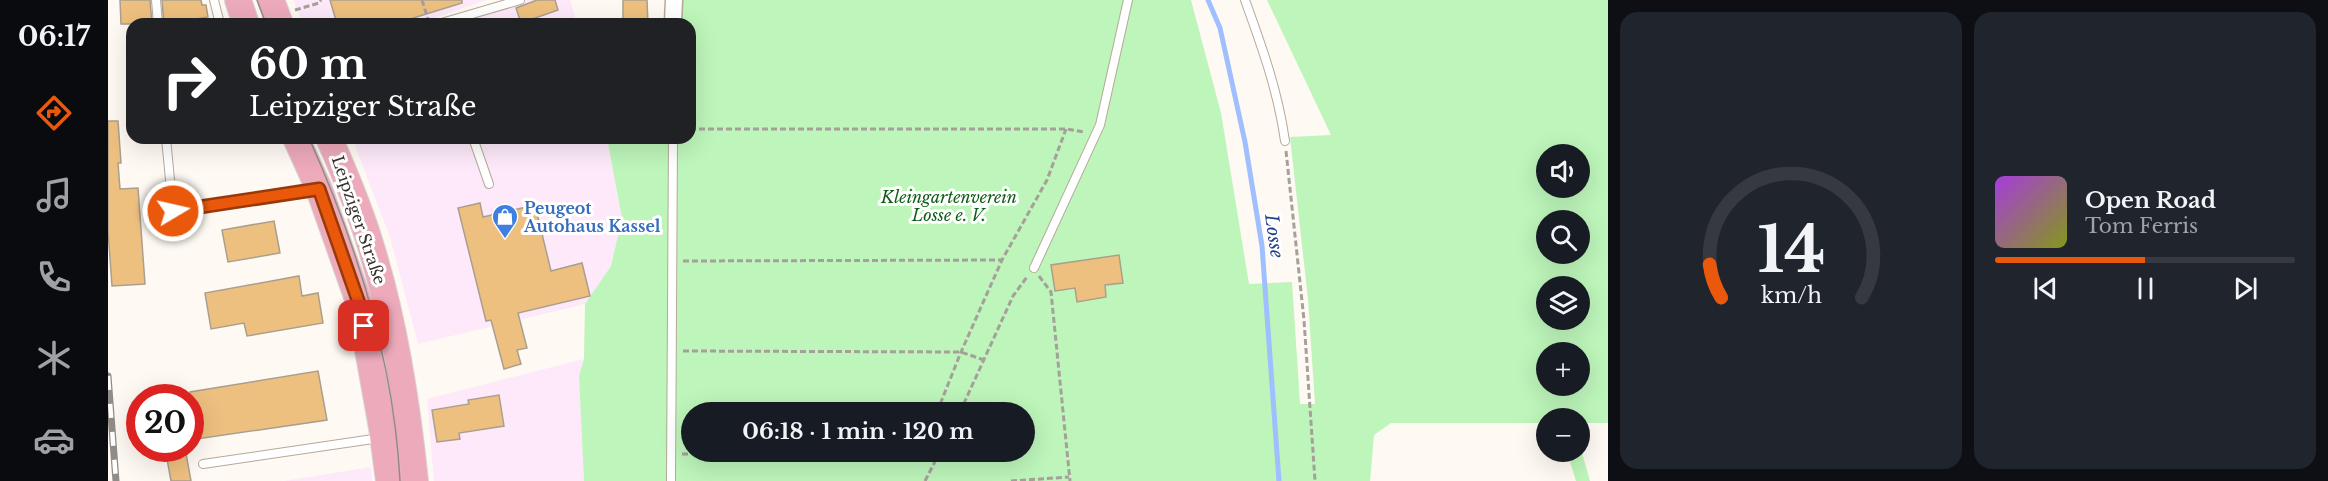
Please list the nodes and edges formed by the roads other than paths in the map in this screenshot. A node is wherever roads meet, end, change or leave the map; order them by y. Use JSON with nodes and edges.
{"nodes":[{"id":1,"x":156,"y":0,"type":"edge"},
{"id":2,"x":214,"y":0,"type":"edge"},
{"id":3,"x":237,"y":0,"type":"edge"},
{"id":4,"x":520,"y":0,"type":"edge"},
{"id":5,"x":674,"y":0,"type":"edge"},
{"id":6,"x":1128,"y":0,"type":"edge"},
{"id":7,"x":1245,"y":0,"type":"edge"},
{"id":8,"x":158,"y":18,"type":"edge"},
{"id":9,"x":218,"y":18,"type":"edge"},
{"id":10,"x":244,"y":18,"type":"edge"},
{"id":11,"x":458,"y":18,"type":"edge"},
{"id":12,"x":673,"y":18,"type":"edge"},
{"id":13,"x":1285,"y":141,"type":"road end"},
{"id":14,"x":167,"y":144,"type":"edge"},
{"id":15,"x":299,"y":144,"type":"edge"},
{"id":16,"x":331,"y":144,"type":"edge"},
{"id":17,"x":475,"y":144,"type":"edge"},
{"id":18,"x":673,"y":144,"type":"edge"},
{"id":19,"x":489,"y":184,"type":"dead end"},
{"id":20,"x":319,"y":189,"type":"junction"},
{"id":21,"x":1034,"y":268,"type":"road end"},
{"id":22,"x":384,"y":438,"type":"junction"},
{"id":23,"x":203,"y":464,"type":"dead end"},
{"id":24,"x":389,"y":481,"type":"edge"},
{"id":25,"x":415,"y":481,"type":"edge"},
{"id":26,"x":672,"y":481,"type":"edge"}],
"edges":[{"from":1,"to":8,"type":"lane"},
{"from":2,"to":9,"type":"lane"},
{"from":3,"to":10,"type":"main road"},
{"from":4,"to":11,"type":"lane"},
{"from":5,"to":12,"type":"street"},
{"from":6,"to":21,"type":"lane"},
{"from":7,"to":13,"type":"lane"},
{"from":14,"to":20,"type":"lane"},
{"from":15,"to":20,"type":"main road","name":"Leipziger Straße"},
{"from":16,"to":25,"type":"main road","name":"Leipziger Straße"},
{"from":17,"to":19,"type":"lane"},
{"from":18,"to":26,"type":"lane"},
{"from":20,"to":22,"type":"main road","name":"Leipziger Straße"},
{"from":22,"to":23,"type":"lane"},
{"from":22,"to":24,"type":"main road","name":"Leipziger Straße"}]}
